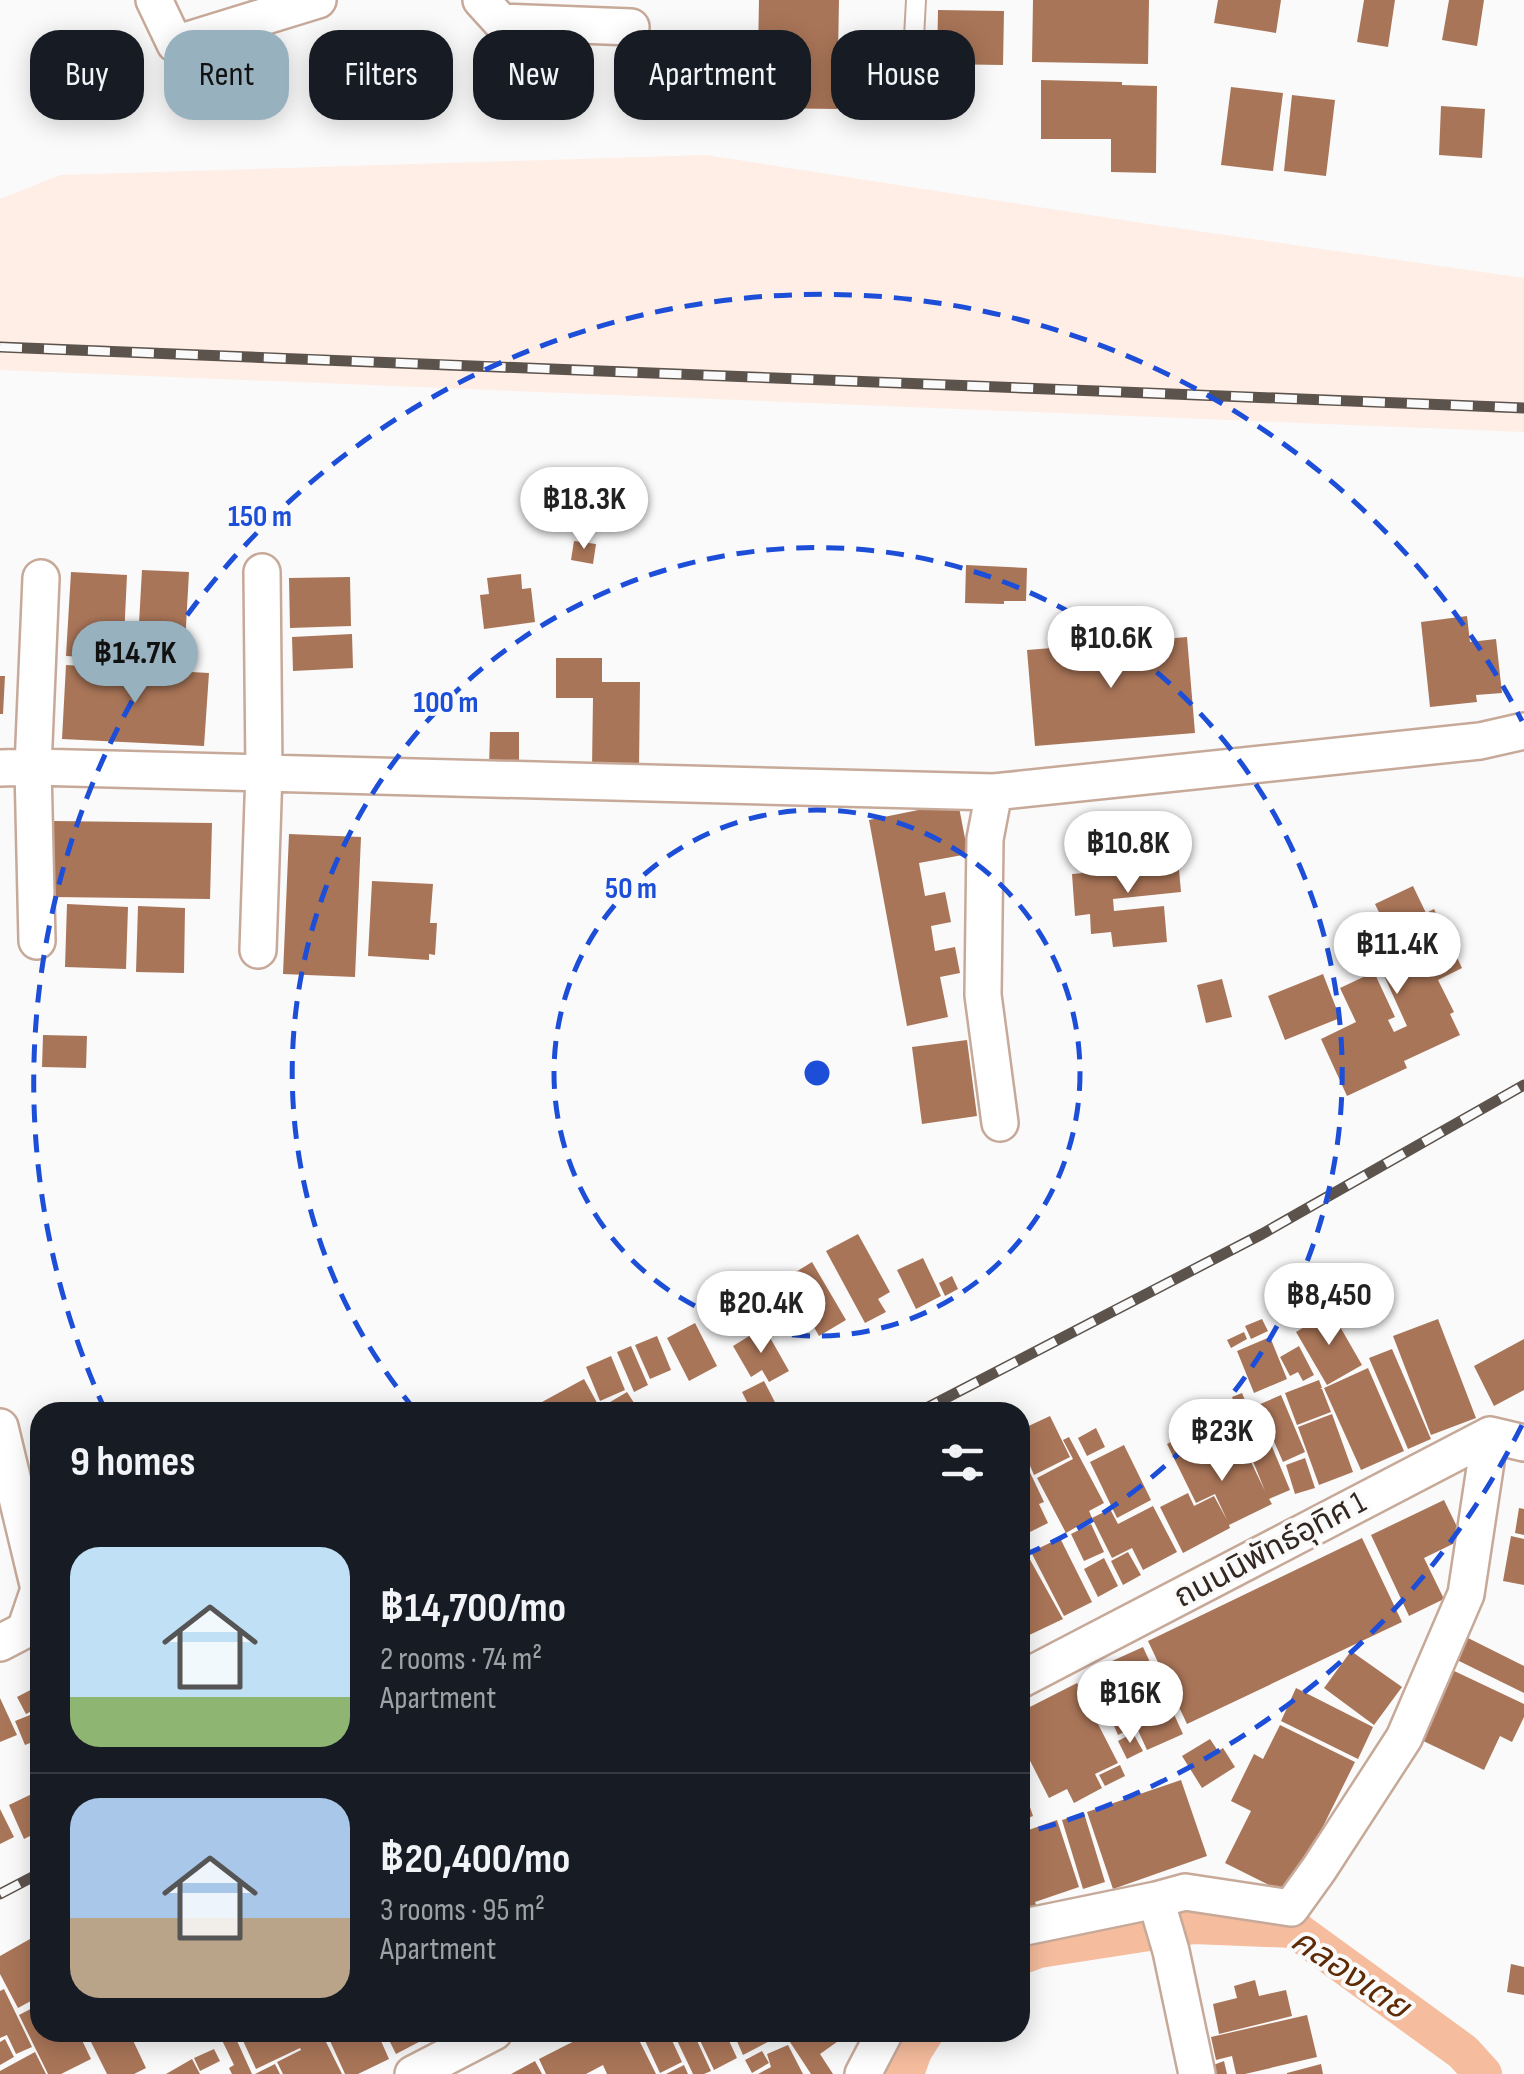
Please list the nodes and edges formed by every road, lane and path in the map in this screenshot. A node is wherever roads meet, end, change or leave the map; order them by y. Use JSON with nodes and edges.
{"nodes":[{"id":1,"x":154,"y":0,"type":"edge"},
{"id":2,"x":318,"y":0,"type":"edge"},
{"id":3,"x":480,"y":0,"type":"edge"},
{"id":4,"x":916,"y":0,"type":"edge"},
{"id":5,"x":631,"y":27,"type":"dead end"},
{"id":6,"x":914,"y":30,"type":"edge"},
{"id":7,"x":262,"y":572,"type":"dead end"},
{"id":8,"x":40,"y":578,"type":"dead end"},
{"id":9,"x":1524,"y":732,"type":"edge"},
{"id":10,"x":16,"y":767,"type":"edge"},
{"id":11,"x":264,"y":771,"type":"junction"},
{"id":12,"x":994,"y":792,"type":"junction"},
{"id":13,"x":37,"y":940,"type":"dead end"},
{"id":14,"x":258,"y":950,"type":"dead end"},
{"id":15,"x":1000,"y":1123,"type":"dead end"},
{"id":16,"x":0,"y":1427,"type":"edge"},
{"id":17,"x":1507,"y":1439,"type":"edge"},
{"id":18,"x":30,"y":1552,"type":"edge"},
{"id":19,"x":30,"y":1615,"type":"edge"},
{"id":20,"x":0,"y":1643,"type":"edge"},
{"id":21,"x":1030,"y":1675,"type":"edge"},
{"id":22,"x":1156,"y":1900,"type":"junction"},
{"id":23,"x":1030,"y":1926,"type":"edge"},
{"id":24,"x":474,"y":2042,"type":"edge"},
{"id":25,"x":880,"y":2042,"type":"edge"},
{"id":26,"x":412,"y":2074,"type":"edge"},
{"id":27,"x":863,"y":2074,"type":"edge"},
{"id":28,"x":1198,"y":2074,"type":"edge"}],
"edges":[{"from":1,"to":2,"type":"street"},
{"from":3,"to":5,"type":"street"},
{"from":4,"to":6,"type":"lane"},
{"from":7,"to":11,"type":"street"},
{"from":8,"to":10,"type":"street"},
{"from":9,"to":12,"type":"street"},
{"from":10,"to":11,"type":"street"},
{"from":10,"to":13,"type":"street"},
{"from":11,"to":12,"type":"street"},
{"from":11,"to":14,"type":"street"},
{"from":12,"to":15,"type":"street"},
{"from":16,"to":18,"type":"street"},
{"from":17,"to":21,"type":"street","name":"ถนนนิพัทธ์อุทิศ 1"},
{"from":17,"to":22,"type":"street"},
{"from":19,"to":20,"type":"street"},
{"from":22,"to":23,"type":"street"},
{"from":22,"to":28,"type":"street"},
{"from":24,"to":26,"type":"street"},
{"from":25,"to":27,"type":"street"}]}
